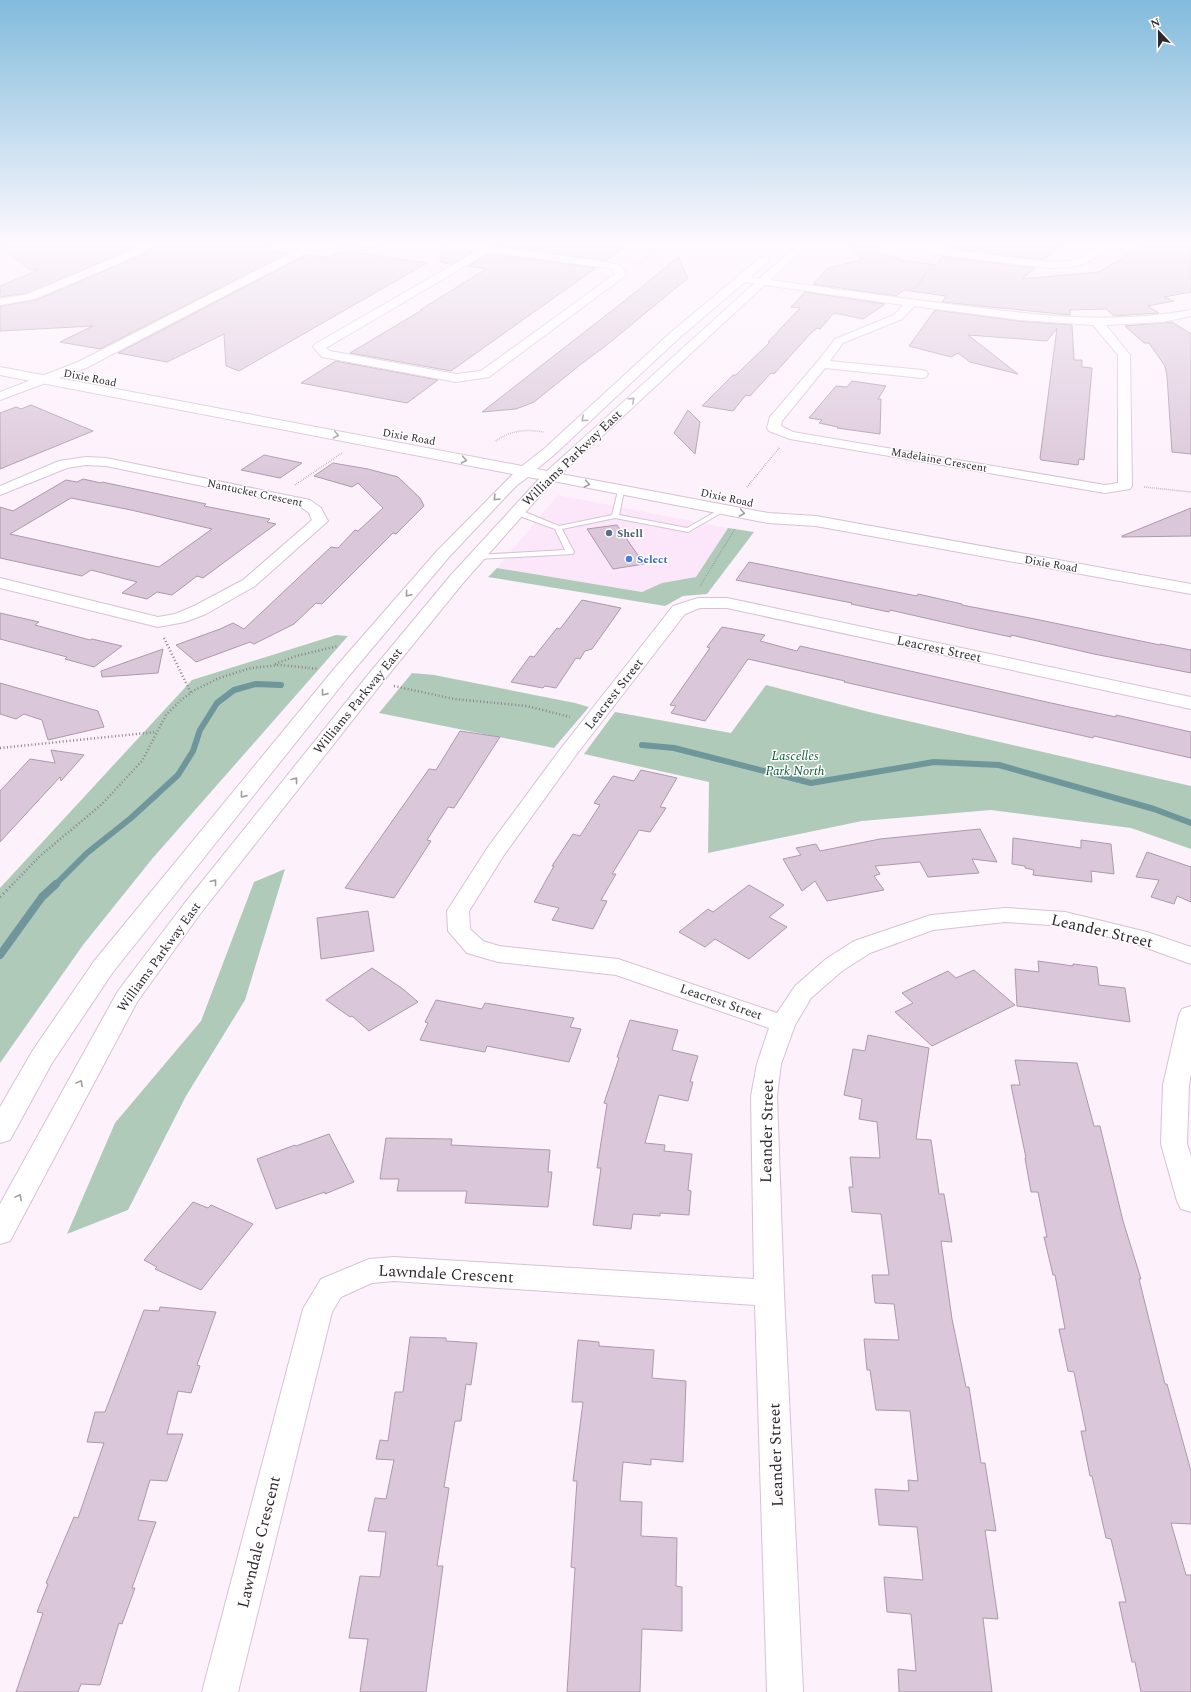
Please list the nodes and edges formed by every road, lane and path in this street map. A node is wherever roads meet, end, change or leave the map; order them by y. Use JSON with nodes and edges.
{"nodes":[{"id":1,"x":168,"y":321,"type":"edge"},
{"id":2,"x":365,"y":321,"type":"edge"},
{"id":3,"x":558,"y":321,"type":"edge"},
{"id":4,"x":692,"y":321,"type":"edge"},
{"id":5,"x":719,"y":321,"type":"edge"},
{"id":6,"x":890,"y":321,"type":"edge"},
{"id":7,"x":1085,"y":321,"type":"edge"},
{"id":8,"x":1116,"y":321,"type":"edge"},
{"id":9,"x":1098,"y":322,"type":"junction"},
{"id":10,"x":0,"y":361,"type":"edge"},
{"id":11,"x":822,"y":364,"type":"junction"},
{"id":12,"x":0,"y":371,"type":"edge"},
{"id":13,"x":63,"y":373,"type":"junction"},
{"id":14,"x":922,"y":374,"type":"dead end"},
{"id":15,"x":46,"y":380,"type":"junction"},
{"id":16,"x":0,"y":396,"type":"edge"},
{"id":17,"x":546,"y":432,"type":"dead end"},
{"id":18,"x":790,"y":435,"type":"junction"},
{"id":19,"x":496,"y":441,"type":"dead end"},
{"id":20,"x":345,"y":451,"type":"dead end"},
{"id":21,"x":562,"y":464,"type":"junction"},
{"id":22,"x":532,"y":466,"type":"junction"},
{"id":23,"x":549,"y":477,"type":"junction"},
{"id":24,"x":1125,"y":486,"type":"junction"},
{"id":25,"x":747,"y":487,"type":"dead end"},
{"id":26,"x":0,"y":491,"type":"edge"},
{"id":27,"x":621,"y":491,"type":"junction"},
{"id":28,"x":1191,"y":492,"type":"edge"},
{"id":29,"x":276,"y":498,"type":"junction"},
{"id":30,"x":724,"y":509,"type":"junction"},
{"id":31,"x":517,"y":512,"type":"junction"},
{"id":32,"x":615,"y":516,"type":"junction"},
{"id":33,"x":816,"y":521,"type":"junction"},
{"id":34,"x":737,"y":526,"type":"dead end"},
{"id":35,"x":558,"y":528,"type":"junction"},
{"id":36,"x":477,"y":557,"type":"junction"},
{"id":37,"x":0,"y":583,"type":"edge"},
{"id":38,"x":1191,"y":589,"type":"edge"},
{"id":39,"x":698,"y":603,"type":"junction"},
{"id":40,"x":158,"y":622,"type":"junction"},
{"id":41,"x":340,"y":645,"type":"dead end"},
{"id":42,"x":271,"y":666,"type":"dead end"},
{"id":43,"x":191,"y":693,"type":"dead end"},
{"id":44,"x":1191,"y":703,"type":"edge"},
{"id":45,"x":156,"y":732,"type":"dead end"},
{"id":46,"x":0,"y":748,"type":"edge"},
{"id":47,"x":1191,"y":956,"type":"edge"},
{"id":48,"x":1191,"y":1015,"type":"edge"},
{"id":49,"x":783,"y":1024,"type":"junction"},
{"id":50,"x":0,"y":1132,"type":"edge"},
{"id":51,"x":1191,"y":1201,"type":"edge"},
{"id":52,"x":0,"y":1232,"type":"edge"},
{"id":53,"x":769,"y":1293,"type":"junction"},
{"id":54,"x":220,"y":1692,"type":"edge"},
{"id":55,"x":785,"y":1692,"type":"edge"}],
"edges":[{"from":1,"to":13,"type":"street"},
{"from":2,"to":3,"type":"street"},
{"from":4,"to":22,"type":"main road","name":"Williams Parkway East","one_way":true},
{"from":21,"to":5,"type":"main road","name":"Williams Parkway East","one_way":true},
{"from":6,"to":11,"type":"street","name":"Madelaine Crescent"},
{"from":7,"to":9,"type":"street"},
{"from":8,"to":9,"type":"street"},
{"from":9,"to":24,"type":"street"},
{"from":10,"to":13,"type":"main road","name":"Dixie Road"},
{"from":11,"to":14,"type":"street"},
{"from":11,"to":18,"type":"street","name":"Madelaine Crescent"},
{"from":12,"to":15,"type":"main road","name":"Dixie Road"},
{"from":13,"to":15,"type":"street"},
{"from":13,"to":22,"type":"main road","name":"Dixie Road"},
{"from":15,"to":16,"type":"street"},
{"from":15,"to":22,"type":"main road","name":"Dixie Road","one_way":true},
{"from":17,"to":19,"type":"path"},
{"from":18,"to":24,"type":"street","name":"Madelaine Crescent"},
{"from":18,"to":25,"type":"path"},
{"from":20,"to":29,"type":"path"},
{"from":21,"to":22,"type":"main road","name":"Dixie Road"},
{"from":21,"to":23,"type":"main road","name":"Williams Parkway East"},
{"from":21,"to":33,"type":"main road","name":"Dixie Road"},
{"from":22,"to":23,"type":"main road","name":"Dixie Road"},
{"from":22,"to":50,"type":"main road","name":"Williams Parkway East","one_way":true},
{"from":23,"to":27,"type":"main road","name":"Dixie Road","one_way":true},
{"from":23,"to":31,"type":"main road","name":"Williams Parkway East"},
{"from":24,"to":28,"type":"path"},
{"from":26,"to":29,"type":"street","name":"Nantucket Crescent"},
{"from":27,"to":30,"type":"main road","name":"Dixie Road"},
{"from":27,"to":32,"type":"lane"},
{"from":29,"to":40,"type":"street","name":"Nantucket Crescent"},
{"from":30,"to":32,"type":"lane"},
{"from":30,"to":33,"type":"main road","name":"Dixie Road","one_way":true},
{"from":31,"to":35,"type":"lane"},
{"from":31,"to":36,"type":"main road","name":"Williams Parkway East"},
{"from":32,"to":35,"type":"lane"},
{"from":33,"to":38,"type":"main road","name":"Dixie Road"},
{"from":34,"to":39,"type":"path"},
{"from":35,"to":36,"type":"lane"},
{"from":52,"to":36,"type":"main road","name":"Williams Parkway East","one_way":true},
{"from":37,"to":40,"type":"street","name":"Nantucket Crescent"},
{"from":39,"to":44,"type":"street","name":"Leacrest Street"},
{"from":39,"to":49,"type":"street","name":"Leacrest Street"},
{"from":40,"to":43,"type":"path"},
{"from":41,"to":42,"type":"path"},
{"from":45,"to":46,"type":"path"},
{"from":47,"to":49,"type":"street","name":"Leander Street"},
{"from":48,"to":51,"type":"street"},
{"from":49,"to":53,"type":"street","name":"Leander Street"},
{"from":53,"to":54,"type":"street","name":"Lawndale Crescent"},
{"from":53,"to":55,"type":"street","name":"Leander Street"}]}
